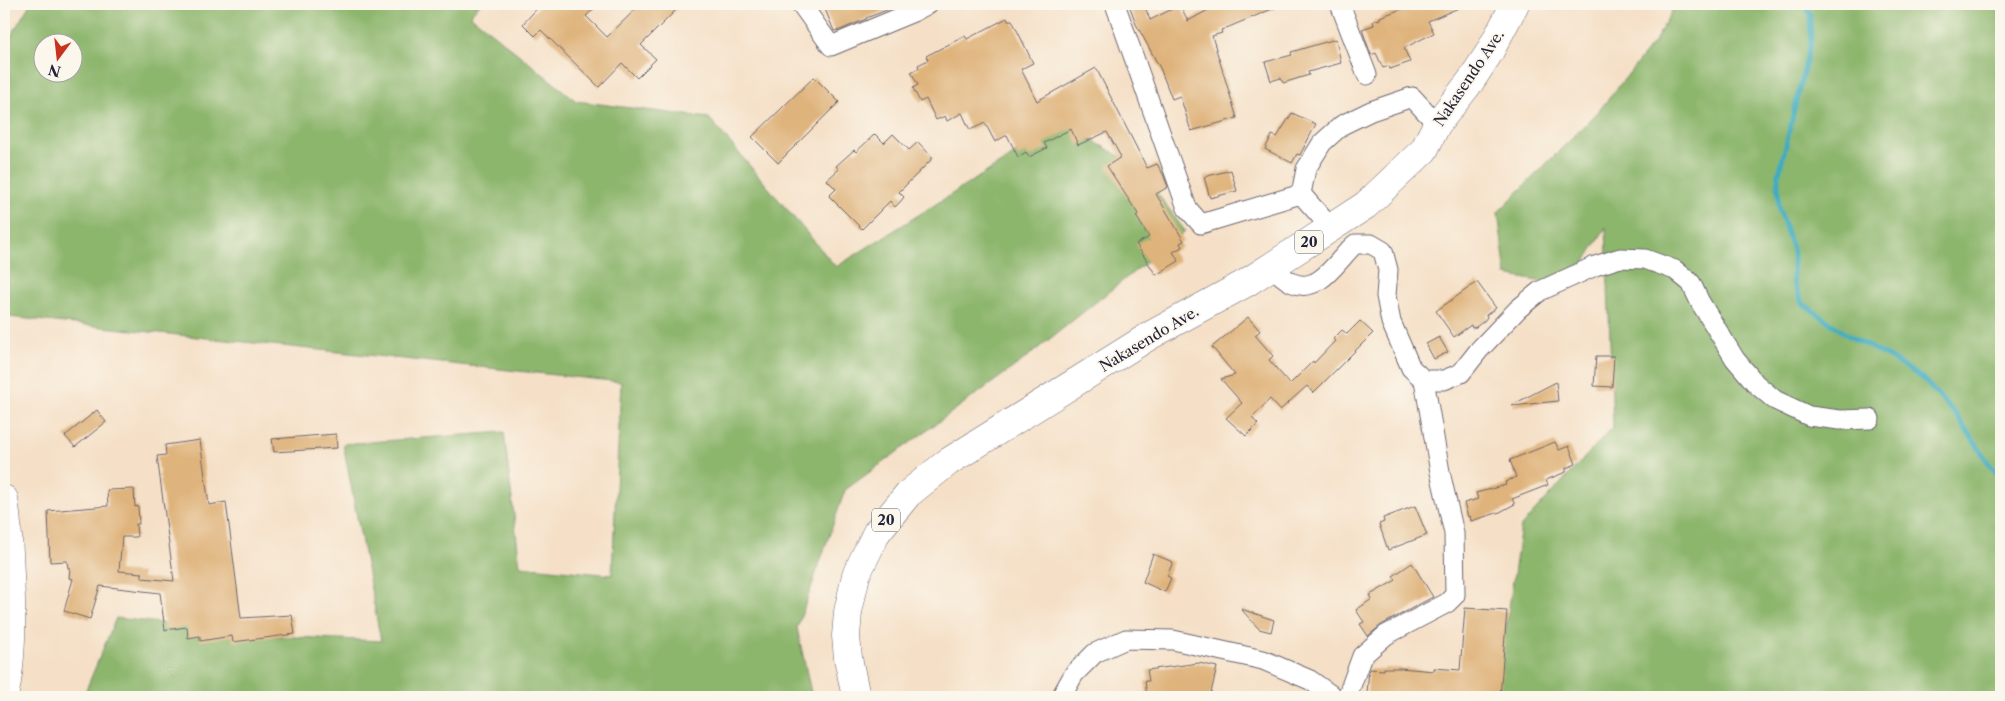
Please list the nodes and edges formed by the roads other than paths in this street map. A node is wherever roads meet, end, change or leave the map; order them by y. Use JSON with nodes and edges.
{"nodes":[{"id":1,"x":800,"y":4,"type":"edge"},
{"id":2,"x":1115,"y":4,"type":"edge"},
{"id":3,"x":1340,"y":4,"type":"edge"},
{"id":4,"x":1515,"y":4,"type":"edge"},
{"id":5,"x":917,"y":6,"type":"edge"},
{"id":6,"x":1367,"y":75,"type":"dead end"},
{"id":7,"x":1436,"y":124,"type":"junction"},
{"id":8,"x":1301,"y":194,"type":"junction"},
{"id":9,"x":1331,"y":228,"type":"junction"},
{"id":10,"x":1271,"y":267,"type":"junction"},
{"id":11,"x":1424,"y":380,"type":"junction"},
{"id":12,"x":1870,"y":419,"type":"dead end"},
{"id":13,"x":4,"y":499,"type":"edge"},
{"id":14,"x":7,"y":656,"type":"edge"},
{"id":15,"x":4,"y":697,"type":"edge"},
{"id":16,"x":856,"y":697,"type":"edge"},
{"id":17,"x":1061,"y":697,"type":"edge"},
{"id":18,"x":1334,"y":697,"type":"edge"},
{"id":19,"x":1346,"y":697,"type":"edge"}],
"edges":[{"from":1,"to":5,"type":"street"},
{"from":2,"to":8,"type":"street"},
{"from":3,"to":6,"type":"street"},
{"from":4,"to":7,"type":"highway","name":"Nakasendo Ave.","number":"20"},
{"from":7,"to":8,"type":"street"},
{"from":7,"to":9,"type":"highway","name":"Nakasendo Ave.","number":"20"},
{"from":8,"to":9,"type":"street"},
{"from":9,"to":10,"type":"highway","name":"Nakasendo Ave.","number":"20"},
{"from":10,"to":11,"type":"street"},
{"from":10,"to":16,"type":"highway","name":"Nakasendo Ave.","number":"20"},
{"from":11,"to":12,"type":"street"},
{"from":11,"to":19,"type":"street"},
{"from":13,"to":14,"type":"highway"},
{"from":14,"to":15,"type":"highway"},
{"from":17,"to":18,"type":"street"}]}
